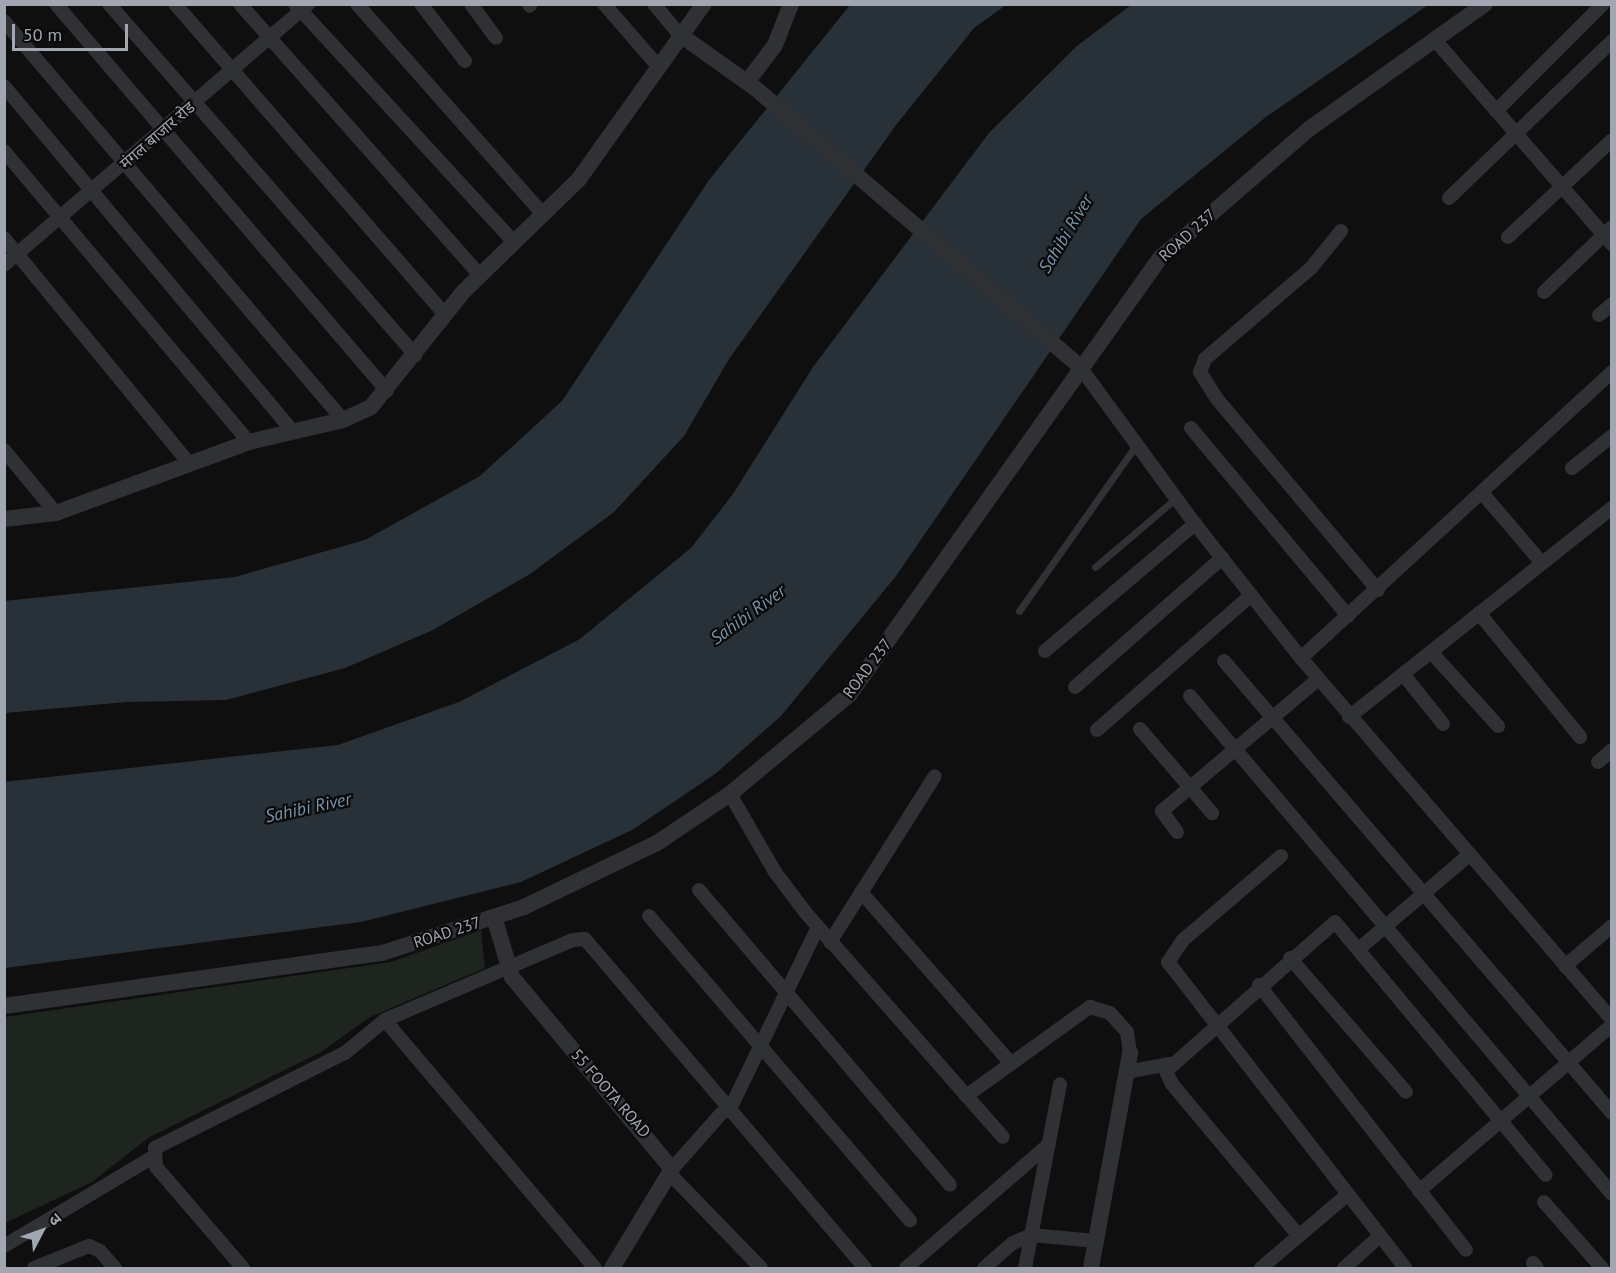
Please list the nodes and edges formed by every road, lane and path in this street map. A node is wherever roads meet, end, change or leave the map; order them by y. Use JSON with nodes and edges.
{"nodes":[{"id":1,"x":56,"y":4,"type":"edge"},
{"id":2,"x":109,"y":4,"type":"edge"},
{"id":3,"x":175,"y":4,"type":"edge"},
{"id":4,"x":240,"y":4,"type":"edge"},
{"id":5,"x":357,"y":4,"type":"edge"},
{"id":6,"x":421,"y":4,"type":"edge"},
{"id":7,"x":471,"y":4,"type":"edge"},
{"id":8,"x":603,"y":4,"type":"edge"},
{"id":9,"x":654,"y":4,"type":"edge"},
{"id":10,"x":704,"y":4,"type":"edge"},
{"id":11,"x":791,"y":4,"type":"edge"},
{"id":12,"x":1485,"y":4,"type":"edge"},
{"id":13,"x":1603,"y":4,"type":"edge"},
{"id":14,"x":302,"y":7,"type":"edge"},
{"id":15,"x":4,"y":21,"type":"edge"},
{"id":16,"x":679,"y":34,"type":"junction"},
{"id":17,"x":496,"y":38,"type":"dead end"},
{"id":18,"x":269,"y":39,"type":"junction"},
{"id":19,"x":1435,"y":40,"type":"junction"},
{"id":20,"x":1611,"y":40,"type":"edge"},
{"id":21,"x":465,"y":61,"type":"dead end"},
{"id":22,"x":657,"y":65,"type":"junction"},
{"id":23,"x":232,"y":70,"type":"junction"},
{"id":24,"x":751,"y":85,"type":"junction"},
{"id":25,"x":4,"y":86,"type":"edge"},
{"id":26,"x":192,"y":104,"type":"junction"},
{"id":27,"x":1496,"y":111,"type":"junction"},
{"id":28,"x":164,"y":128,"type":"junction"},
{"id":29,"x":1517,"y":135,"type":"junction"},
{"id":30,"x":1611,"y":140,"type":"edge"},
{"id":31,"x":4,"y":151,"type":"edge"},
{"id":32,"x":126,"y":161,"type":"junction"},
{"id":33,"x":93,"y":189,"type":"junction"},
{"id":34,"x":1562,"y":189,"type":"junction"},
{"id":35,"x":1449,"y":198,"type":"dead end"},
{"id":36,"x":543,"y":215,"type":"junction"},
{"id":37,"x":62,"y":216,"type":"junction"},
{"id":38,"x":1341,"y":231,"type":"dead end"},
{"id":39,"x":1609,"y":235,"type":"edge"},
{"id":40,"x":1508,"y":237,"type":"dead end"},
{"id":41,"x":4,"y":238,"type":"edge"},
{"id":42,"x":514,"y":242,"type":"junction"},
{"id":43,"x":18,"y":254,"type":"junction"},
{"id":44,"x":4,"y":265,"type":"edge"},
{"id":45,"x":480,"y":275,"type":"junction"},
{"id":46,"x":1544,"y":292,"type":"dead end"},
{"id":47,"x":1611,"y":304,"type":"edge"},
{"id":48,"x":445,"y":315,"type":"junction"},
{"id":49,"x":1599,"y":315,"type":"dead end"},
{"id":50,"x":415,"y":355,"type":"junction"},
{"id":51,"x":1080,"y":367,"type":"junction"},
{"id":52,"x":1611,"y":372,"type":"edge"},
{"id":53,"x":387,"y":391,"type":"junction"},
{"id":54,"x":343,"y":420,"type":"junction"},
{"id":55,"x":1191,"y":428,"type":"dead end"},
{"id":56,"x":292,"y":432,"type":"junction"},
{"id":57,"x":1611,"y":436,"type":"edge"},
{"id":58,"x":249,"y":442,"type":"junction"},
{"id":59,"x":1137,"y":444,"type":"junction"},
{"id":60,"x":4,"y":450,"type":"edge"},
{"id":61,"x":189,"y":463,"type":"junction"},
{"id":62,"x":1572,"y":468,"type":"dead end"},
{"id":63,"x":1483,"y":494,"type":"junction"},
{"id":64,"x":1176,"y":498,"type":"junction"},
{"id":65,"x":56,"y":513,"type":"junction"},
{"id":66,"x":1609,"y":516,"type":"edge"},
{"id":67,"x":4,"y":519,"type":"edge"},
{"id":68,"x":1195,"y":524,"type":"junction"},
{"id":69,"x":1222,"y":558,"type":"junction"},
{"id":70,"x":1542,"y":563,"type":"junction"},
{"id":71,"x":1095,"y":567,"type":"dead end"},
{"id":72,"x":1378,"y":590,"type":"junction"},
{"id":73,"x":1251,"y":595,"type":"junction"},
{"id":74,"x":1019,"y":611,"type":"dead end"},
{"id":75,"x":1479,"y":613,"type":"junction"},
{"id":76,"x":1348,"y":616,"type":"junction"},
{"id":77,"x":1045,"y":651,"type":"dead end"},
{"id":78,"x":1431,"y":652,"type":"junction"},
{"id":79,"x":1301,"y":658,"type":"junction"},
{"id":80,"x":1224,"y":661,"type":"dead end"},
{"id":81,"x":1403,"y":674,"type":"junction"},
{"id":82,"x":1318,"y":679,"type":"junction"},
{"id":83,"x":1074,"y":687,"type":"dead end"},
{"id":84,"x":1190,"y":696,"type":"dead end"},
{"id":85,"x":1349,"y":717,"type":"junction"},
{"id":86,"x":1270,"y":720,"type":"junction"},
{"id":87,"x":1443,"y":724,"type":"dead end"},
{"id":88,"x":1498,"y":726,"type":"dead end"},
{"id":89,"x":1140,"y":729,"type":"dead end"},
{"id":90,"x":1097,"y":730,"type":"dead end"},
{"id":91,"x":1580,"y":737,"type":"dead end"},
{"id":92,"x":1236,"y":748,"type":"junction"},
{"id":93,"x":1611,"y":750,"type":"edge"},
{"id":94,"x":1598,"y":762,"type":"dead end"},
{"id":95,"x":935,"y":776,"type":"dead end"},
{"id":96,"x":1190,"y":787,"type":"junction"},
{"id":97,"x":730,"y":794,"type":"junction"},
{"id":98,"x":1212,"y":813,"type":"dead end"},
{"id":99,"x":1177,"y":832,"type":"dead end"},
{"id":100,"x":1468,"y":855,"type":"junction"},
{"id":101,"x":1281,"y":856,"type":"dead end"},
{"id":102,"x":699,"y":890,"type":"dead end"},
{"id":103,"x":861,"y":892,"type":"junction"},
{"id":104,"x":1422,"y":895,"type":"junction"},
{"id":105,"x":649,"y":916,"type":"dead end"},
{"id":106,"x":495,"y":917,"type":"junction"},
{"id":107,"x":1385,"y":926,"type":"junction"},
{"id":108,"x":1611,"y":926,"type":"edge"},
{"id":109,"x":818,"y":927,"type":"junction"},
{"id":110,"x":830,"y":942,"type":"junction"},
{"id":111,"x":1360,"y":948,"type":"junction"},
{"id":112,"x":1290,"y":958,"type":"junction"},
{"id":113,"x":1564,"y":966,"type":"junction"},
{"id":114,"x":508,"y":969,"type":"junction"},
{"id":115,"x":1259,"y":986,"type":"junction"},
{"id":116,"x":786,"y":992,"type":"junction"},
{"id":117,"x":4,"y":1006,"type":"edge"},
{"id":118,"x":385,"y":1020,"type":"junction"},
{"id":119,"x":1611,"y":1022,"type":"edge"},
{"id":120,"x":1215,"y":1024,"type":"junction"},
{"id":121,"x":760,"y":1046,"type":"junction"},
{"id":122,"x":1130,"y":1053,"type":"joint"},
{"id":123,"x":1010,"y":1062,"type":"junction"},
{"id":124,"x":1169,"y":1064,"type":"junction"},
{"id":125,"x":1568,"y":1064,"type":"junction"},
{"id":126,"x":1127,"y":1072,"type":"junction"},
{"id":127,"x":1060,"y":1084,"type":"dead end"},
{"id":128,"x":1406,"y":1092,"type":"dead end"},
{"id":129,"x":966,"y":1096,"type":"junction"},
{"id":130,"x":1529,"y":1098,"type":"junction"},
{"id":131,"x":728,"y":1109,"type":"junction"},
{"id":132,"x":1611,"y":1113,"type":"edge"},
{"id":133,"x":1501,"y":1120,"type":"junction"},
{"id":134,"x":1002,"y":1137,"type":"dead end"},
{"id":135,"x":1048,"y":1144,"type":"junction"},
{"id":136,"x":153,"y":1157,"type":"junction"},
{"id":137,"x":672,"y":1173,"type":"junction"},
{"id":138,"x":1546,"y":1175,"type":"dead end"},
{"id":139,"x":950,"y":1185,"type":"dead end"},
{"id":140,"x":1419,"y":1191,"type":"junction"},
{"id":141,"x":1611,"y":1194,"type":"edge"},
{"id":142,"x":1347,"y":1195,"type":"junction"},
{"id":143,"x":1544,"y":1202,"type":"dead end"},
{"id":144,"x":909,"y":1220,"type":"dead end"},
{"id":145,"x":1031,"y":1235,"type":"junction"},
{"id":146,"x":1299,"y":1236,"type":"junction"},
{"id":147,"x":1380,"y":1236,"type":"junction"},
{"id":148,"x":1096,"y":1241,"type":"junction"},
{"id":149,"x":4,"y":1246,"type":"edge"},
{"id":150,"x":1466,"y":1250,"type":"dead end"},
{"id":151,"x":1275,"y":1257,"type":"junction"},
{"id":152,"x":34,"y":1269,"type":"edge"},
{"id":153,"x":115,"y":1269,"type":"edge"},
{"id":154,"x":243,"y":1269,"type":"edge"},
{"id":155,"x":595,"y":1269,"type":"edge"},
{"id":156,"x":612,"y":1269,"type":"edge"},
{"id":157,"x":761,"y":1269,"type":"edge"},
{"id":158,"x":865,"y":1269,"type":"edge"},
{"id":159,"x":906,"y":1269,"type":"edge"},
{"id":160,"x":984,"y":1269,"type":"edge"},
{"id":161,"x":1025,"y":1269,"type":"edge"},
{"id":162,"x":1090,"y":1269,"type":"edge"},
{"id":163,"x":1261,"y":1269,"type":"edge"},
{"id":164,"x":1284,"y":1269,"type":"edge"},
{"id":165,"x":1344,"y":1269,"type":"edge"},
{"id":166,"x":1405,"y":1269,"type":"edge"},
{"id":167,"x":1602,"y":1269,"type":"edge"}],
"edges":[{"from":1,"to":28,"type":"street"},
{"from":2,"to":26,"type":"street"},
{"from":3,"to":23,"type":"street"},
{"from":4,"to":18,"type":"street"},
{"from":5,"to":36,"type":"street"},
{"from":6,"to":21,"type":"street"},
{"from":7,"to":17,"type":"street"},
{"from":8,"to":22,"type":"street"},
{"from":9,"to":16,"type":"street"},
{"from":10,"to":16,"type":"street"},
{"from":11,"to":24,"type":"street"},
{"from":12,"to":19,"type":"street","name":"ROAD 237"},
{"from":13,"to":27,"type":"street"},
{"from":14,"to":18,"type":"street","name":"मंगल बाजार रोड"},
{"from":14,"to":42,"type":"street"},
{"from":15,"to":32,"type":"street"},
{"from":16,"to":22,"type":"street"},
{"from":16,"to":24,"type":"street"},
{"from":18,"to":23,"type":"street","name":"मंगल बाजार रोड"},
{"from":18,"to":45,"type":"street"},
{"from":19,"to":27,"type":"street"},
{"from":19,"to":51,"type":"street","name":"ROAD 237"},
{"from":20,"to":29,"type":"street"},
{"from":22,"to":36,"type":"street"},
{"from":23,"to":26,"type":"street","name":"मंगल बाजार रोड"},
{"from":23,"to":48,"type":"street"},
{"from":24,"to":51,"type":"street"},
{"from":25,"to":33,"type":"street"},
{"from":26,"to":28,"type":"street","name":"मंगल बाजार रोड"},
{"from":26,"to":50,"type":"street"},
{"from":27,"to":29,"type":"street"},
{"from":28,"to":32,"type":"street","name":"मंगल बाजार रोड"},
{"from":28,"to":53,"type":"street"},
{"from":29,"to":34,"type":"street"},
{"from":29,"to":35,"type":"street"},
{"from":30,"to":34,"type":"street"},
{"from":31,"to":37,"type":"street"},
{"from":32,"to":33,"type":"street","name":"मंगल बाजार रोड"},
{"from":32,"to":54,"type":"street"},
{"from":33,"to":37,"type":"street","name":"मंगल बाजार रोड"},
{"from":33,"to":56,"type":"street"},
{"from":34,"to":39,"type":"street"},
{"from":34,"to":40,"type":"street"},
{"from":36,"to":42,"type":"street"},
{"from":37,"to":43,"type":"street","name":"मंगल बाजार रोड"},
{"from":37,"to":58,"type":"street"},
{"from":38,"to":72,"type":"street"},
{"from":39,"to":46,"type":"street"},
{"from":41,"to":43,"type":"street"},
{"from":42,"to":45,"type":"street"},
{"from":43,"to":44,"type":"street","name":"मंगल बाजार रोड"},
{"from":43,"to":61,"type":"street"},
{"from":45,"to":48,"type":"street"},
{"from":47,"to":49,"type":"street"},
{"from":48,"to":50,"type":"street"},
{"from":50,"to":53,"type":"street"},
{"from":51,"to":59,"type":"street"},
{"from":51,"to":97,"type":"street","name":"ROAD 237"},
{"from":52,"to":63,"type":"street"},
{"from":53,"to":54,"type":"street"},
{"from":54,"to":56,"type":"street"},
{"from":55,"to":76,"type":"street"},
{"from":56,"to":58,"type":"street"},
{"from":57,"to":62,"type":"street"},
{"from":58,"to":61,"type":"street"},
{"from":59,"to":64,"type":"street"},
{"from":59,"to":74,"type":"lane"},
{"from":60,"to":65,"type":"street"},
{"from":61,"to":65,"type":"street"},
{"from":63,"to":70,"type":"street"},
{"from":63,"to":72,"type":"street"},
{"from":64,"to":68,"type":"street"},
{"from":64,"to":71,"type":"lane"},
{"from":65,"to":67,"type":"street"},
{"from":66,"to":70,"type":"street"},
{"from":68,"to":69,"type":"street"},
{"from":68,"to":77,"type":"street"},
{"from":69,"to":73,"type":"street"},
{"from":69,"to":83,"type":"street"},
{"from":70,"to":75,"type":"street"},
{"from":72,"to":76,"type":"street"},
{"from":73,"to":79,"type":"street"},
{"from":73,"to":90,"type":"street"},
{"from":75,"to":78,"type":"street"},
{"from":75,"to":91,"type":"street"},
{"from":76,"to":79,"type":"street"},
{"from":78,"to":81,"type":"street"},
{"from":78,"to":88,"type":"street"},
{"from":79,"to":82,"type":"street"},
{"from":80,"to":86,"type":"street"},
{"from":81,"to":85,"type":"street"},
{"from":81,"to":87,"type":"street"},
{"from":82,"to":85,"type":"street"},
{"from":82,"to":86,"type":"street"},
{"from":84,"to":92,"type":"street"},
{"from":85,"to":100,"type":"street"},
{"from":86,"to":92,"type":"street"},
{"from":86,"to":104,"type":"street"},
{"from":89,"to":96,"type":"street"},
{"from":92,"to":96,"type":"street"},
{"from":92,"to":107,"type":"street"},
{"from":93,"to":94,"type":"street"},
{"from":95,"to":103,"type":"street"},
{"from":96,"to":98,"type":"street"},
{"from":96,"to":99,"type":"street"},
{"from":97,"to":106,"type":"street","name":"ROAD 237"},
{"from":97,"to":109,"type":"street"},
{"from":100,"to":104,"type":"street"},
{"from":100,"to":113,"type":"street"},
{"from":101,"to":120,"type":"street"},
{"from":102,"to":116,"type":"street"},
{"from":103,"to":110,"type":"street"},
{"from":103,"to":123,"type":"street"},
{"from":104,"to":107,"type":"street"},
{"from":104,"to":125,"type":"street"},
{"from":105,"to":121,"type":"street"},
{"from":106,"to":114,"type":"street","name":"55 FOOTA ROAD"},
{"from":106,"to":117,"type":"street","name":"ROAD 237"},
{"from":107,"to":111,"type":"street"},
{"from":107,"to":130,"type":"street"},
{"from":108,"to":113,"type":"street"},
{"from":109,"to":110,"type":"street"},
{"from":109,"to":116,"type":"street"},
{"from":110,"to":129,"type":"street"},
{"from":111,"to":112,"type":"street"},
{"from":111,"to":133,"type":"street"},
{"from":112,"to":115,"type":"street"},
{"from":112,"to":128,"type":"street"},
{"from":113,"to":119,"type":"street"},
{"from":114,"to":118,"type":"street"},
{"from":114,"to":131,"type":"street"},
{"from":114,"to":137,"type":"street","name":"55 FOOTA ROAD"},
{"from":115,"to":120,"type":"street"},
{"from":115,"to":140,"type":"street"},
{"from":116,"to":121,"type":"street"},
{"from":116,"to":139,"type":"street"},
{"from":118,"to":136,"type":"street"},
{"from":118,"to":155,"type":"street"},
{"from":119,"to":125,"type":"street"},
{"from":120,"to":124,"type":"street"},
{"from":120,"to":142,"type":"street"},
{"from":121,"to":131,"type":"street"},
{"from":121,"to":144,"type":"street"},
{"from":122,"to":123,"type":"street"},
{"from":122,"to":126,"type":"street"},
{"from":123,"to":129,"type":"street"},
{"from":124,"to":126,"type":"street"},
{"from":124,"to":146,"type":"street"},
{"from":125,"to":130,"type":"street"},
{"from":125,"to":132,"type":"street"},
{"from":126,"to":148,"type":"street"},
{"from":127,"to":135,"type":"street"},
{"from":129,"to":134,"type":"street"},
{"from":130,"to":133,"type":"street"},
{"from":130,"to":141,"type":"street"},
{"from":131,"to":137,"type":"street"},
{"from":131,"to":158,"type":"street"},
{"from":133,"to":138,"type":"street"},
{"from":133,"to":140,"type":"street"},
{"from":135,"to":145,"type":"street"},
{"from":135,"to":159,"type":"street"},
{"from":136,"to":149,"type":"street"},
{"from":136,"to":154,"type":"street"},
{"from":137,"to":156,"type":"street"},
{"from":137,"to":157,"type":"street"},
{"from":140,"to":150,"type":"street"},
{"from":142,"to":146,"type":"street"},
{"from":142,"to":147,"type":"street"},
{"from":143,"to":167,"type":"street"},
{"from":145,"to":148,"type":"street"},
{"from":145,"to":160,"type":"street"},
{"from":145,"to":161,"type":"street"},
{"from":146,"to":151,"type":"street"},
{"from":147,"to":165,"type":"street"},
{"from":147,"to":166,"type":"street"},
{"from":148,"to":162,"type":"street"},
{"from":151,"to":163,"type":"street"},
{"from":151,"to":164,"type":"street"},
{"from":152,"to":153,"type":"street"}]}
